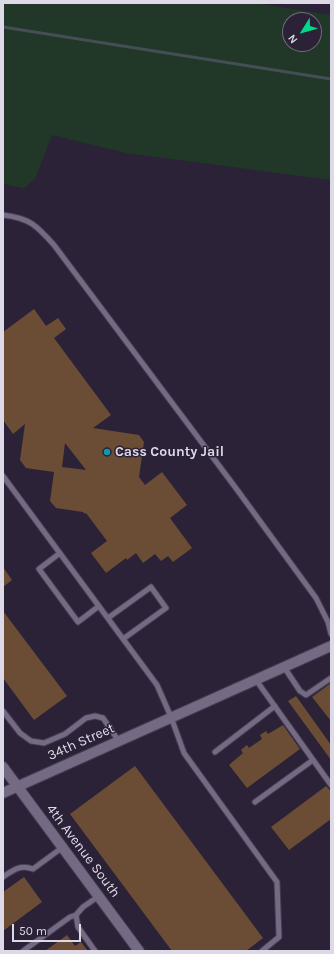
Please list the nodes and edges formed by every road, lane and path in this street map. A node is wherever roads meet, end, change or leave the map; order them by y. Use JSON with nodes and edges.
{"nodes":[{"id":1,"x":3,"y":215,"type":"edge"},
{"id":2,"x":3,"y":476,"type":"edge"},
{"id":3,"x":60,"y":553,"type":"junction"},
{"id":4,"x":99,"y":606,"type":"junction"},
{"id":5,"x":108,"y":618,"type":"junction"},
{"id":6,"x":331,"y":634,"type":"edge"},
{"id":7,"x":123,"y":639,"type":"junction"},
{"id":8,"x":331,"y":646,"type":"edge"},
{"id":9,"x":284,"y":667,"type":"junction"},
{"id":10,"x":331,"y":678,"type":"edge"},
{"id":11,"x":256,"y":680,"type":"junction"},
{"id":12,"x":275,"y":706,"type":"junction"},
{"id":13,"x":3,"y":711,"type":"edge"},
{"id":14,"x":171,"y":717,"type":"junction"},
{"id":15,"x":118,"y":740,"type":"junction"},
{"id":16,"x":215,"y":752,"type":"dead end"},
{"id":17,"x":313,"y":760,"type":"junction"},
{"id":18,"x":3,"y":767,"type":"edge"},
{"id":19,"x":331,"y":785,"type":"edge"},
{"id":20,"x":17,"y":786,"type":"junction"},
{"id":21,"x":3,"y":792,"type":"edge"},
{"id":22,"x":255,"y":802,"type":"dead end"},
{"id":23,"x":63,"y":847,"type":"junction"},
{"id":24,"x":3,"y":877,"type":"edge"},
{"id":25,"x":99,"y":896,"type":"junction"},
{"id":26,"x":76,"y":915,"type":"junction"},
{"id":27,"x":23,"y":951,"type":"edge"},
{"id":28,"x":95,"y":951,"type":"edge"},
{"id":29,"x":139,"y":951,"type":"edge"},
{"id":30,"x":262,"y":951,"type":"edge"}],
"edges":[{"from":1,"to":6,"type":"lane"},
{"from":2,"to":3,"type":"lane"},
{"from":3,"to":4,"type":"lane"},
{"from":3,"to":4,"type":"lane"},
{"from":4,"to":5,"type":"lane"},
{"from":5,"to":7,"type":"lane"},
{"from":5,"to":7,"type":"lane"},
{"from":7,"to":14,"type":"lane"},
{"from":8,"to":9,"type":"street","name":"34th Street"},
{"from":9,"to":10,"type":"lane"},
{"from":9,"to":11,"type":"street","name":"34th Street"},
{"from":11,"to":12,"type":"lane"},
{"from":11,"to":14,"type":"street","name":"34th Street"},
{"from":12,"to":16,"type":"lane"},
{"from":12,"to":17,"type":"lane"},
{"from":13,"to":15,"type":"lane"},
{"from":14,"to":15,"type":"street","name":"34th Street"},
{"from":14,"to":30,"type":"lane"},
{"from":15,"to":20,"type":"street","name":"34th Street"},
{"from":17,"to":19,"type":"lane"},
{"from":17,"to":22,"type":"lane"},
{"from":18,"to":20,"type":"street","name":"4th Avenue South"},
{"from":20,"to":21,"type":"street","name":"34th Street"},
{"from":20,"to":23,"type":"street","name":"4th Avenue South"},
{"from":23,"to":24,"type":"lane"},
{"from":23,"to":25,"type":"street","name":"4th Avenue South"},
{"from":25,"to":26,"type":"lane"},
{"from":25,"to":29,"type":"street","name":"4th Avenue South"},
{"from":26,"to":27,"type":"lane"},
{"from":26,"to":28,"type":"lane"}]}
